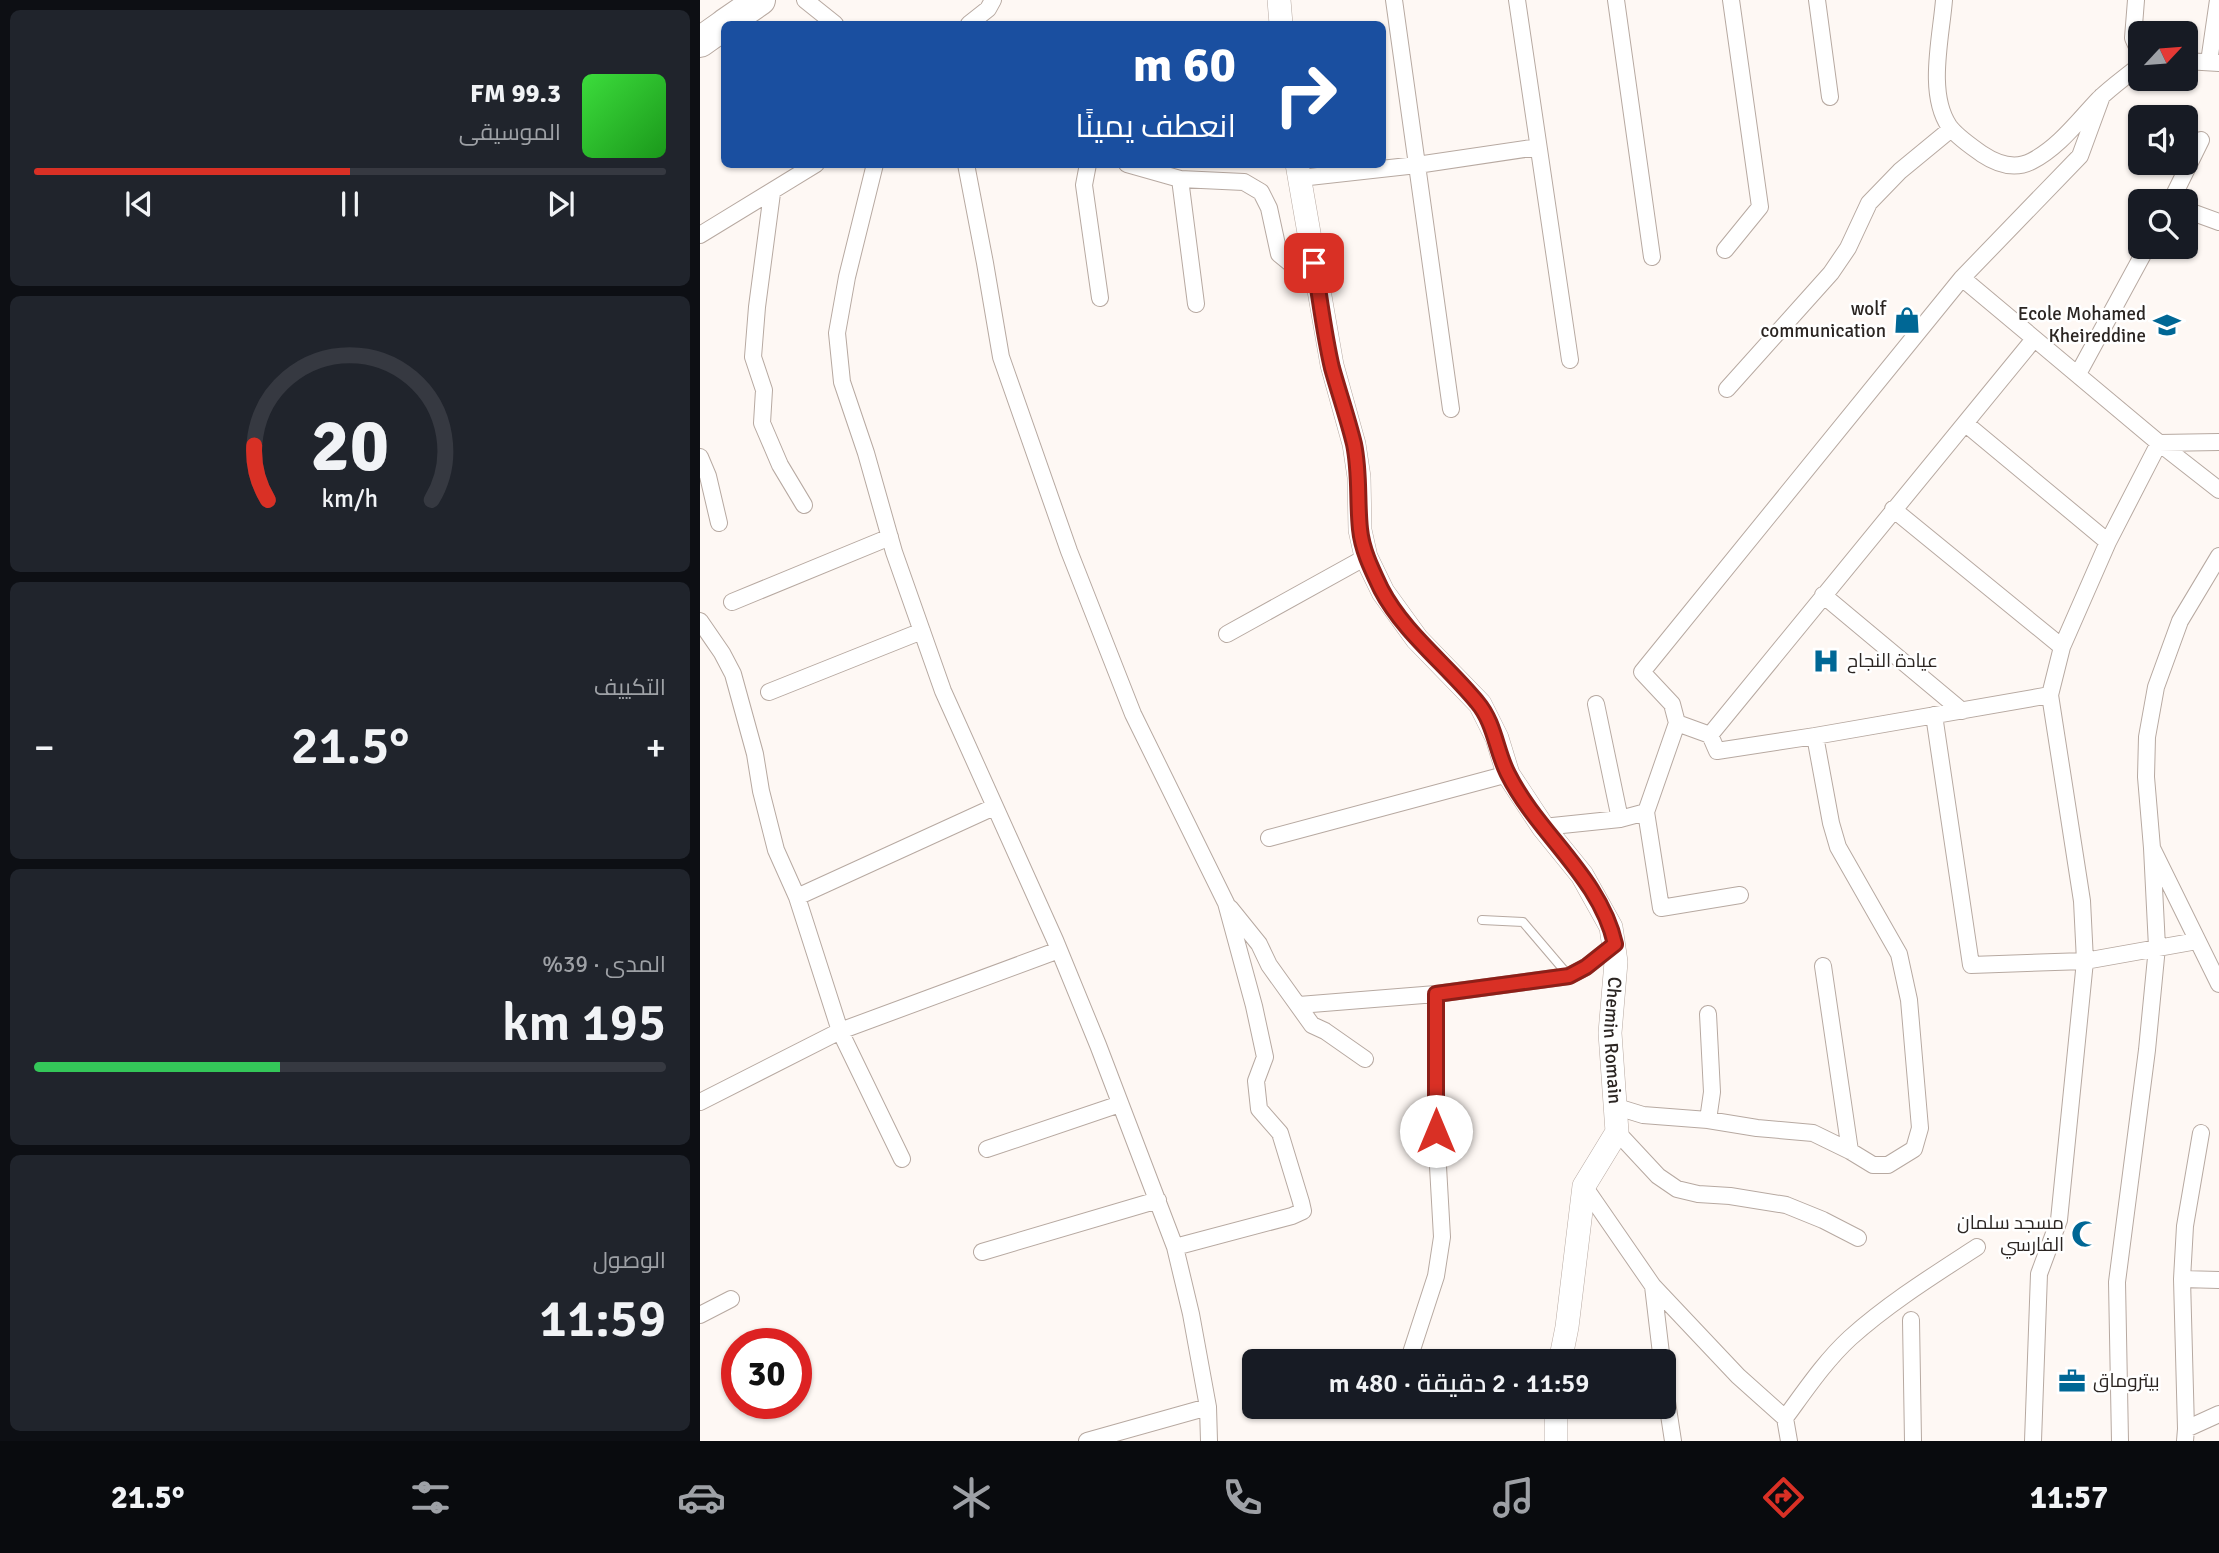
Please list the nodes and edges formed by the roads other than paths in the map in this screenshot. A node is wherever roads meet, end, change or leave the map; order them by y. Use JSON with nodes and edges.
{"nodes":[{"id":1,"x":760,"y":0,"type":"edge"},
{"id":2,"x":805,"y":0,"type":"edge"},
{"id":3,"x":993,"y":0,"type":"edge"},
{"id":4,"x":1279,"y":0,"type":"edge"},
{"id":5,"x":1394,"y":0,"type":"edge"},
{"id":6,"x":1517,"y":0,"type":"edge"},
{"id":7,"x":1616,"y":0,"type":"edge"},
{"id":8,"x":1731,"y":0,"type":"edge"},
{"id":9,"x":1816,"y":0,"type":"edge"},
{"id":10,"x":1944,"y":0,"type":"edge"},
{"id":11,"x":2136,"y":0,"type":"edge"},
{"id":12,"x":2218,"y":0,"type":"edge"},
{"id":13,"x":731,"y":21,"type":"edge"},
{"id":14,"x":831,"y":21,"type":"edge"},
{"id":15,"x":973,"y":21,"type":"edge"},
{"id":16,"x":1281,"y":21,"type":"edge"},
{"id":17,"x":2134,"y":21,"type":"edge"},
{"id":18,"x":721,"y":28,"type":"edge"},
{"id":19,"x":700,"y":42,"type":"edge"},
{"id":20,"x":2214,"y":63,"type":"edge"},
{"id":21,"x":2128,"y":75,"type":"edge"},
{"id":22,"x":2102,"y":96,"type":"junction"},
{"id":23,"x":1830,"y":97,"type":"dead end"},
{"id":24,"x":1951,"y":129,"type":"junction"},
{"id":25,"x":2201,"y":140,"type":"dead end"},
{"id":26,"x":1538,"y":147,"type":"junction"},
{"id":27,"x":1417,"y":165,"type":"junction"},
{"id":28,"x":1386,"y":167,"type":"edge"},
{"id":29,"x":810,"y":168,"type":"edge"},
{"id":30,"x":874,"y":168,"type":"edge"},
{"id":31,"x":966,"y":168,"type":"edge"},
{"id":32,"x":1087,"y":168,"type":"edge"},
{"id":33,"x":1142,"y":168,"type":"edge"},
{"id":34,"x":1358,"y":168,"type":"edge"},
{"id":35,"x":1299,"y":171,"type":"edge"},
{"id":36,"x":1180,"y":178,"type":"junction"},
{"id":37,"x":2177,"y":189,"type":"edge"},
{"id":38,"x":772,"y":193,"type":"junction"},
{"id":39,"x":2198,"y":214,"type":"edge"},
{"id":40,"x":2219,"y":222,"type":"edge"},
{"id":41,"x":700,"y":235,"type":"edge"},
{"id":42,"x":1725,"y":250,"type":"dead end"},
{"id":43,"x":1652,"y":257,"type":"dead end"},
{"id":44,"x":2140,"y":259,"type":"edge"},
{"id":45,"x":1314,"y":263,"type":"junction"},
{"id":46,"x":1962,"y":278,"type":"junction"},
{"id":47,"x":1100,"y":298,"type":"dead end"},
{"id":48,"x":1196,"y":304,"type":"dead end"},
{"id":49,"x":2034,"y":339,"type":"junction"},
{"id":50,"x":1570,"y":360,"type":"dead end"},
{"id":51,"x":2078,"y":374,"type":"junction"},
{"id":52,"x":1727,"y":389,"type":"dead end"},
{"id":53,"x":1451,"y":409,"type":"dead end"},
{"id":54,"x":1966,"y":424,"type":"junction"},
{"id":55,"x":2219,"y":442,"type":"edge"},
{"id":56,"x":2159,"y":443,"type":"junction"},
{"id":57,"x":700,"y":457,"type":"edge"},
{"id":58,"x":2219,"y":490,"type":"edge"},
{"id":59,"x":804,"y":505,"type":"dead end"},
{"id":60,"x":1894,"y":509,"type":"junction"},
{"id":61,"x":719,"y":523,"type":"dead end"},
{"id":62,"x":890,"y":537,"type":"junction"},
{"id":63,"x":2108,"y":542,"type":"junction"},
{"id":64,"x":2219,"y":556,"type":"edge"},
{"id":65,"x":1366,"y":557,"type":"junction"},
{"id":66,"x":1823,"y":595,"type":"junction"},
{"id":67,"x":732,"y":602,"type":"dead end"},
{"id":68,"x":700,"y":621,"type":"edge"},
{"id":69,"x":922,"y":631,"type":"junction"},
{"id":70,"x":1227,"y":634,"type":"dead end"},
{"id":71,"x":2062,"y":647,"type":"junction"},
{"id":72,"x":769,"y":692,"type":"dead end"},
{"id":73,"x":2050,"y":695,"type":"junction"},
{"id":74,"x":1596,"y":704,"type":"dead end"},
{"id":75,"x":1962,"y":711,"type":"junction"},
{"id":76,"x":1934,"y":715,"type":"junction"},
{"id":77,"x":1677,"y":723,"type":"junction"},
{"id":78,"x":1710,"y":735,"type":"junction"},
{"id":79,"x":1815,"y":736,"type":"junction"},
{"id":80,"x":1508,"y":774,"type":"junction"},
{"id":81,"x":994,"y":807,"type":"junction"},
{"id":82,"x":1646,"y":812,"type":"junction"},
{"id":83,"x":1620,"y":819,"type":"junction"},
{"id":84,"x":1543,"y":827,"type":"junction"},
{"id":85,"x":1269,"y":838,"type":"dead end"},
{"id":86,"x":2152,"y":848,"type":"junction"},
{"id":87,"x":1740,"y":895,"type":"dead end"},
{"id":88,"x":797,"y":897,"type":"junction"},
{"id":89,"x":1226,"y":903,"type":"junction"},
{"id":90,"x":1482,"y":920,"type":"dead end"},
{"id":91,"x":2197,"y":941,"type":"junction"},
{"id":92,"x":1615,"y":944,"type":"junction"},
{"id":93,"x":2157,"y":947,"type":"junction"},
{"id":94,"x":1059,"y":950,"type":"junction"},
{"id":95,"x":2085,"y":961,"type":"junction"},
{"id":96,"x":1823,"y":966,"type":"dead end"},
{"id":97,"x":1569,"y":976,"type":"junction"},
{"id":98,"x":2219,"y":984,"type":"edge"},
{"id":99,"x":1436,"y":994,"type":"junction"},
{"id":100,"x":1299,"y":1005,"type":"junction"},
{"id":101,"x":1708,"y":1014,"type":"dead end"},
{"id":102,"x":840,"y":1031,"type":"junction"},
{"id":103,"x":1365,"y":1059,"type":"dead end"},
{"id":104,"x":700,"y":1102,"type":"edge"},
{"id":105,"x":1120,"y":1104,"type":"junction"},
{"id":106,"x":1617,"y":1107,"type":"junction"},
{"id":107,"x":1708,"y":1119,"type":"junction"},
{"id":108,"x":1617,"y":1132,"type":"junction"},
{"id":109,"x":2201,"y":1133,"type":"dead end"},
{"id":110,"x":986,"y":1149,"type":"dead end"},
{"id":111,"x":1850,"y":1151,"type":"junction"},
{"id":112,"x":902,"y":1159,"type":"dead end"},
{"id":113,"x":1584,"y":1186,"type":"junction"},
{"id":114,"x":1158,"y":1200,"type":"junction"},
{"id":115,"x":1858,"y":1238,"type":"dead end"},
{"id":116,"x":1175,"y":1247,"type":"junction"},
{"id":117,"x":1977,"y":1247,"type":"dead end"},
{"id":118,"x":982,"y":1252,"type":"dead end"},
{"id":119,"x":2182,"y":1279,"type":"junction"},
{"id":120,"x":2219,"y":1280,"type":"edge"},
{"id":121,"x":1653,"y":1286,"type":"junction"},
{"id":122,"x":731,"y":1299,"type":"dead end"},
{"id":123,"x":700,"y":1315,"type":"edge"},
{"id":124,"x":1911,"y":1320,"type":"dead end"},
{"id":125,"x":1412,"y":1349,"type":"edge"},
{"id":126,"x":1563,"y":1349,"type":"edge"},
{"id":127,"x":1660,"y":1349,"type":"edge"},
{"id":128,"x":1208,"y":1407,"type":"junction"},
{"id":129,"x":2219,"y":1414,"type":"edge"},
{"id":130,"x":1785,"y":1418,"type":"junction"},
{"id":131,"x":1556,"y":1419,"type":"edge"},
{"id":132,"x":1670,"y":1419,"type":"edge"},
{"id":133,"x":2185,"y":1435,"type":"edge"},
{"id":134,"x":1087,"y":1441,"type":"edge"},
{"id":135,"x":1209,"y":1441,"type":"edge"},
{"id":136,"x":1556,"y":1441,"type":"edge"},
{"id":137,"x":1673,"y":1441,"type":"edge"},
{"id":138,"x":1789,"y":1441,"type":"edge"},
{"id":139,"x":1913,"y":1441,"type":"edge"},
{"id":140,"x":2033,"y":1441,"type":"edge"},
{"id":141,"x":2120,"y":1441,"type":"edge"}],
"edges":[{"from":1,"to":13,"type":"highway"},
{"from":2,"to":14,"type":"street"},
{"from":3,"to":15,"type":"street"},
{"from":4,"to":16,"type":"street"},
{"from":5,"to":27,"type":"street"},
{"from":6,"to":26,"type":"street"},
{"from":7,"to":43,"type":"street"},
{"from":8,"to":42,"type":"street"},
{"from":9,"to":23,"type":"street"},
{"from":10,"to":24,"type":"street"},
{"from":11,"to":17,"type":"street"},
{"from":12,"to":20,"type":"street"},
{"from":18,"to":19,"type":"highway"},
{"from":21,"to":22,"type":"street"},
{"from":22,"to":24,"type":"street"},
{"from":22,"to":46,"type":"street"},
{"from":24,"to":52,"type":"street"},
{"from":25,"to":37,"type":"street"},
{"from":26,"to":27,"type":"street"},
{"from":26,"to":50,"type":"street"},
{"from":27,"to":28,"type":"street"},
{"from":27,"to":53,"type":"street"},
{"from":29,"to":38,"type":"street"},
{"from":30,"to":62,"type":"street"},
{"from":31,"to":89,"type":"street"},
{"from":32,"to":47,"type":"street"},
{"from":33,"to":36,"type":"street"},
{"from":34,"to":35,"type":"street"},
{"from":35,"to":45,"type":"street","name":"Chemin Romain"},
{"from":36,"to":45,"type":"street"},
{"from":36,"to":48,"type":"street"},
{"from":38,"to":41,"type":"street"},
{"from":38,"to":59,"type":"street"},
{"from":39,"to":40,"type":"street"},
{"from":44,"to":51,"type":"street"},
{"from":45,"to":65,"type":"street","name":"Chemin Romain"},
{"from":46,"to":49,"type":"street"},
{"from":46,"to":77,"type":"street"},
{"from":49,"to":51,"type":"street"},
{"from":49,"to":54,"type":"street"},
{"from":51,"to":56,"type":"street"},
{"from":54,"to":60,"type":"street"},
{"from":54,"to":63,"type":"street"},
{"from":55,"to":56,"type":"street"},
{"from":56,"to":58,"type":"street"},
{"from":56,"to":63,"type":"street"},
{"from":57,"to":61,"type":"street"},
{"from":60,"to":66,"type":"street"},
{"from":60,"to":71,"type":"street"},
{"from":62,"to":67,"type":"street"},
{"from":62,"to":69,"type":"street"},
{"from":63,"to":71,"type":"street"},
{"from":64,"to":86,"type":"street"},
{"from":65,"to":70,"type":"street"},
{"from":65,"to":80,"type":"street","name":"Chemin Romain"},
{"from":66,"to":75,"type":"street"},
{"from":66,"to":78,"type":"street"},
{"from":68,"to":88,"type":"street"},
{"from":69,"to":72,"type":"street"},
{"from":69,"to":81,"type":"street"},
{"from":71,"to":73,"type":"street"},
{"from":73,"to":75,"type":"street"},
{"from":73,"to":95,"type":"street"},
{"from":74,"to":83,"type":"street"},
{"from":75,"to":76,"type":"street"},
{"from":76,"to":79,"type":"street"},
{"from":76,"to":95,"type":"street"},
{"from":77,"to":78,"type":"street"},
{"from":77,"to":82,"type":"street"},
{"from":78,"to":79,"type":"street"},
{"from":79,"to":111,"type":"street"},
{"from":80,"to":84,"type":"street","name":"Chemin Romain"},
{"from":80,"to":85,"type":"street"},
{"from":81,"to":88,"type":"street"},
{"from":81,"to":94,"type":"street"},
{"from":82,"to":83,"type":"street"},
{"from":82,"to":87,"type":"street"},
{"from":83,"to":84,"type":"street"},
{"from":84,"to":92,"type":"street","name":"Chemin Romain"},
{"from":86,"to":91,"type":"street"},
{"from":86,"to":93,"type":"street"},
{"from":88,"to":102,"type":"street"},
{"from":89,"to":100,"type":"street"},
{"from":89,"to":116,"type":"street"},
{"from":90,"to":97,"type":"lane"},
{"from":91,"to":93,"type":"street"},
{"from":91,"to":98,"type":"street"},
{"from":92,"to":97,"type":"street"},
{"from":92,"to":106,"type":"street","name":"Chemin Romain"},
{"from":93,"to":95,"type":"street"},
{"from":93,"to":141,"type":"street"},
{"from":94,"to":102,"type":"street"},
{"from":94,"to":105,"type":"street"},
{"from":95,"to":140,"type":"street"},
{"from":96,"to":111,"type":"street"},
{"from":97,"to":99,"type":"street"},
{"from":99,"to":100,"type":"street"},
{"from":99,"to":125,"type":"street"},
{"from":100,"to":103,"type":"street"},
{"from":101,"to":107,"type":"street"},
{"from":102,"to":104,"type":"street"},
{"from":102,"to":112,"type":"street"},
{"from":105,"to":110,"type":"street"},
{"from":105,"to":114,"type":"street"},
{"from":106,"to":107,"type":"street"},
{"from":106,"to":108,"type":"street","name":"Chemin Romain"},
{"from":107,"to":111,"type":"street"},
{"from":108,"to":113,"type":"street","name":"Chemin Romain"},
{"from":108,"to":115,"type":"street"},
{"from":109,"to":119,"type":"street"},
{"from":113,"to":121,"type":"street"},
{"from":113,"to":126,"type":"street","name":"Chemin Romain"},
{"from":114,"to":116,"type":"street"},
{"from":114,"to":118,"type":"street"},
{"from":116,"to":128,"type":"street"},
{"from":117,"to":130,"type":"street"},
{"from":119,"to":120,"type":"street"},
{"from":119,"to":133,"type":"street"},
{"from":121,"to":127,"type":"street"},
{"from":121,"to":130,"type":"street"},
{"from":122,"to":123,"type":"street"},
{"from":124,"to":139,"type":"street"},
{"from":128,"to":134,"type":"street"},
{"from":128,"to":135,"type":"street"},
{"from":129,"to":133,"type":"street"},
{"from":130,"to":138,"type":"street"},
{"from":131,"to":136,"type":"street"},
{"from":132,"to":137,"type":"street"}]}
